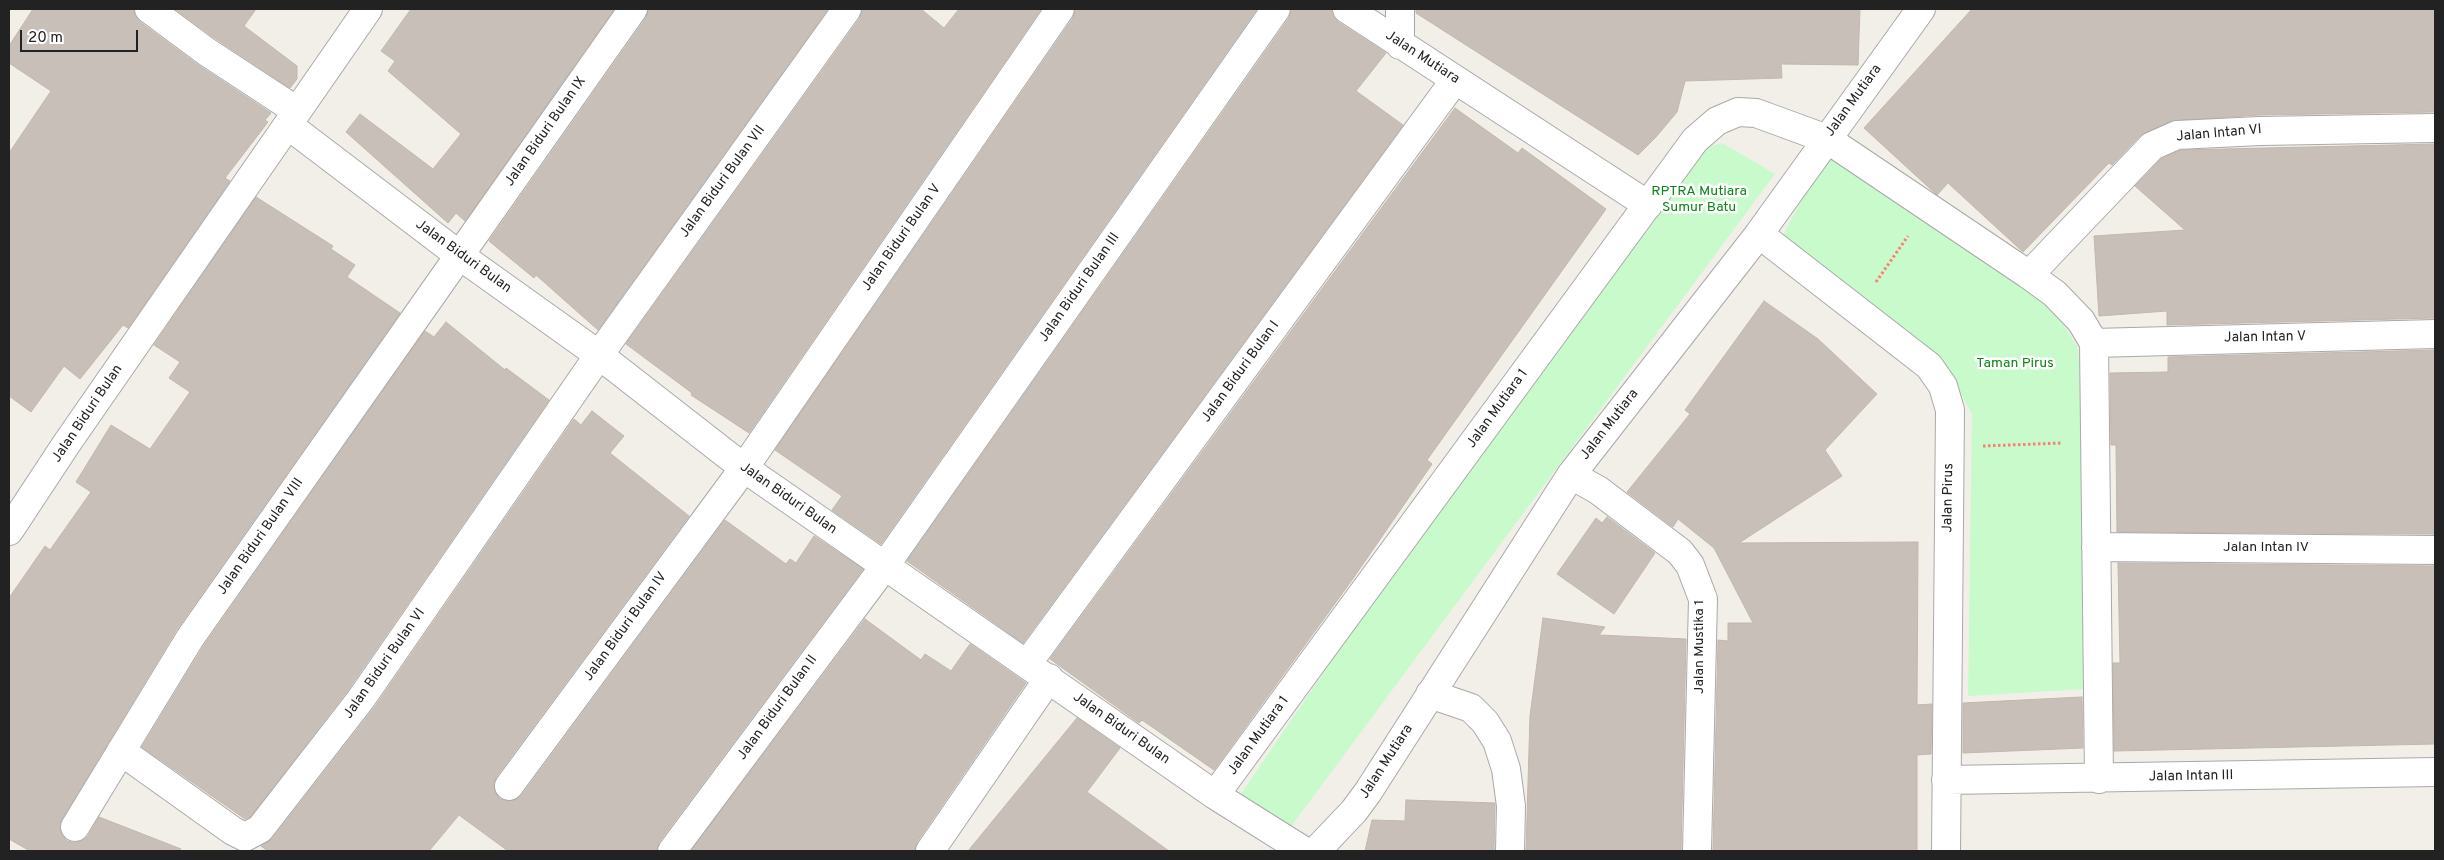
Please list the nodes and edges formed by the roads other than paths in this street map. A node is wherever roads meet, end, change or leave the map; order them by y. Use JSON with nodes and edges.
{"nodes":[{"id":1,"x":149,"y":9,"type":"edge"},
{"id":2,"x":368,"y":9,"type":"edge"},
{"id":3,"x":633,"y":9,"type":"edge"},
{"id":4,"x":846,"y":9,"type":"edge"},
{"id":5,"x":1060,"y":9,"type":"edge"},
{"id":6,"x":1276,"y":9,"type":"edge"},
{"id":7,"x":1347,"y":9,"type":"edge"},
{"id":8,"x":1400,"y":9,"type":"edge"},
{"id":9,"x":1921,"y":9,"type":"edge"},
{"id":10,"x":1400,"y":45,"type":"junction"},
{"id":11,"x":1455,"y":80,"type":"junction"},
{"id":12,"x":292,"y":118,"type":"junction"},
{"id":13,"x":2435,"y":128,"type":"edge"},
{"id":14,"x":1827,"y":139,"type":"junction"},
{"id":15,"x":1648,"y":205,"type":"junction"},
{"id":16,"x":1758,"y":234,"type":"junction"},
{"id":17,"x":459,"y":255,"type":"junction"},
{"id":18,"x":2029,"y":274,"type":"junction"},
{"id":19,"x":2435,"y":334,"type":"edge"},
{"id":20,"x":2094,"y":343,"type":"junction"},
{"id":21,"x":598,"y":355,"type":"junction"},
{"id":22,"x":744,"y":468,"type":"junction"},
{"id":23,"x":1571,"y":475,"type":"junction"},
{"id":24,"x":9,"y":531,"type":"edge"},
{"id":25,"x":2096,"y":547,"type":"junction"},
{"id":26,"x":2435,"y":550,"type":"edge"},
{"id":27,"x":884,"y":566,"type":"junction"},
{"id":28,"x":1038,"y":671,"type":"junction"},
{"id":29,"x":1430,"y":694,"type":"junction"},
{"id":30,"x":121,"y":750,"type":"junction"},
{"id":31,"x":2435,"y":772,"type":"edge"},
{"id":32,"x":2099,"y":779,"type":"junction"},
{"id":33,"x":1946,"y":780,"type":"junction"},
{"id":34,"x":509,"y":786,"type":"dead end"},
{"id":35,"x":1215,"y":795,"type":"junction"},
{"id":36,"x":75,"y":827,"type":"dead end"},
{"id":37,"x":672,"y":851,"type":"edge"},
{"id":38,"x":930,"y":851,"type":"edge"},
{"id":39,"x":1304,"y":851,"type":"edge"},
{"id":40,"x":1316,"y":851,"type":"edge"},
{"id":41,"x":1510,"y":851,"type":"edge"},
{"id":42,"x":1697,"y":851,"type":"edge"},
{"id":43,"x":1946,"y":851,"type":"edge"}],
"edges":[{"from":1,"to":12,"type":"street"},
{"from":2,"to":12,"type":"street","name":"Jalan Biduri Bulan"},
{"from":3,"to":17,"type":"street","name":"Jalan Biduri Bulan IX"},
{"from":4,"to":21,"type":"street","name":"Jalan Biduri Bulan VII"},
{"from":5,"to":22,"type":"street","name":"Jalan Biduri Bulan V"},
{"from":6,"to":27,"type":"street","name":"Jalan Biduri Bulan III"},
{"from":7,"to":10,"type":"street","name":"Jalan Mutiara"},
{"from":8,"to":10,"type":"street"},
{"from":9,"to":14,"type":"street","name":"Jalan Mutiara"},
{"from":10,"to":11,"type":"street","name":"Jalan Mutiara"},
{"from":11,"to":15,"type":"street","name":"Jalan Mutiara"},
{"from":11,"to":28,"type":"street","name":"Jalan Biduri Bulan I"},
{"from":12,"to":17,"type":"street","name":"Jalan Biduri Bulan"},
{"from":12,"to":24,"type":"street","name":"Jalan Biduri Bulan"},
{"from":13,"to":18,"type":"street","name":"Jalan Intan VI"},
{"from":14,"to":15,"type":"street","name":"Jalan Mutiara 1"},
{"from":14,"to":16,"type":"street","name":"Jalan Mutiara"},
{"from":14,"to":18,"type":"street","name":"Jalan Mutiara 1"},
{"from":15,"to":35,"type":"street","name":"Jalan Mutiara 1"},
{"from":16,"to":23,"type":"street","name":"Jalan Mutiara"},
{"from":16,"to":33,"type":"street","name":"Jalan Pirus"},
{"from":17,"to":21,"type":"street","name":"Jalan Biduri Bulan"},
{"from":17,"to":30,"type":"street","name":"Jalan Biduri Bulan VIII"},
{"from":18,"to":20,"type":"street","name":"Jalan Mutiara 1"},
{"from":19,"to":20,"type":"street","name":"Jalan Intan V"},
{"from":20,"to":25,"type":"street"},
{"from":21,"to":22,"type":"street","name":"Jalan Biduri Bulan"},
{"from":21,"to":30,"type":"street","name":"Jalan Biduri Bulan VI"},
{"from":22,"to":27,"type":"street","name":"Jalan Biduri Bulan"},
{"from":22,"to":34,"type":"street","name":"Jalan Biduri Bulan IV"},
{"from":23,"to":29,"type":"street","name":"Jalan Mutiara"},
{"from":23,"to":42,"type":"street","name":"Jalan Mustika 1"},
{"from":25,"to":26,"type":"street","name":"Jalan Intan IV"},
{"from":25,"to":32,"type":"street"},
{"from":27,"to":28,"type":"street","name":"Jalan Biduri Bulan"},
{"from":27,"to":37,"type":"street","name":"Jalan Biduri Bulan II"},
{"from":28,"to":35,"type":"street","name":"Jalan Biduri Bulan"},
{"from":28,"to":38,"type":"street","name":"Jalan Biduri Bulan I"},
{"from":29,"to":40,"type":"street","name":"Jalan Mutiara"},
{"from":29,"to":41,"type":"street"},
{"from":30,"to":36,"type":"street","name":"Jalan Biduri Bulan VIII"},
{"from":31,"to":32,"type":"street","name":"Jalan Intan III"},
{"from":32,"to":33,"type":"street","name":"Jalan Intan III"},
{"from":33,"to":43,"type":"street","name":"Jalan Pirus"},
{"from":35,"to":39,"type":"street","name":"Jalan Biduri Bulan"}]}
